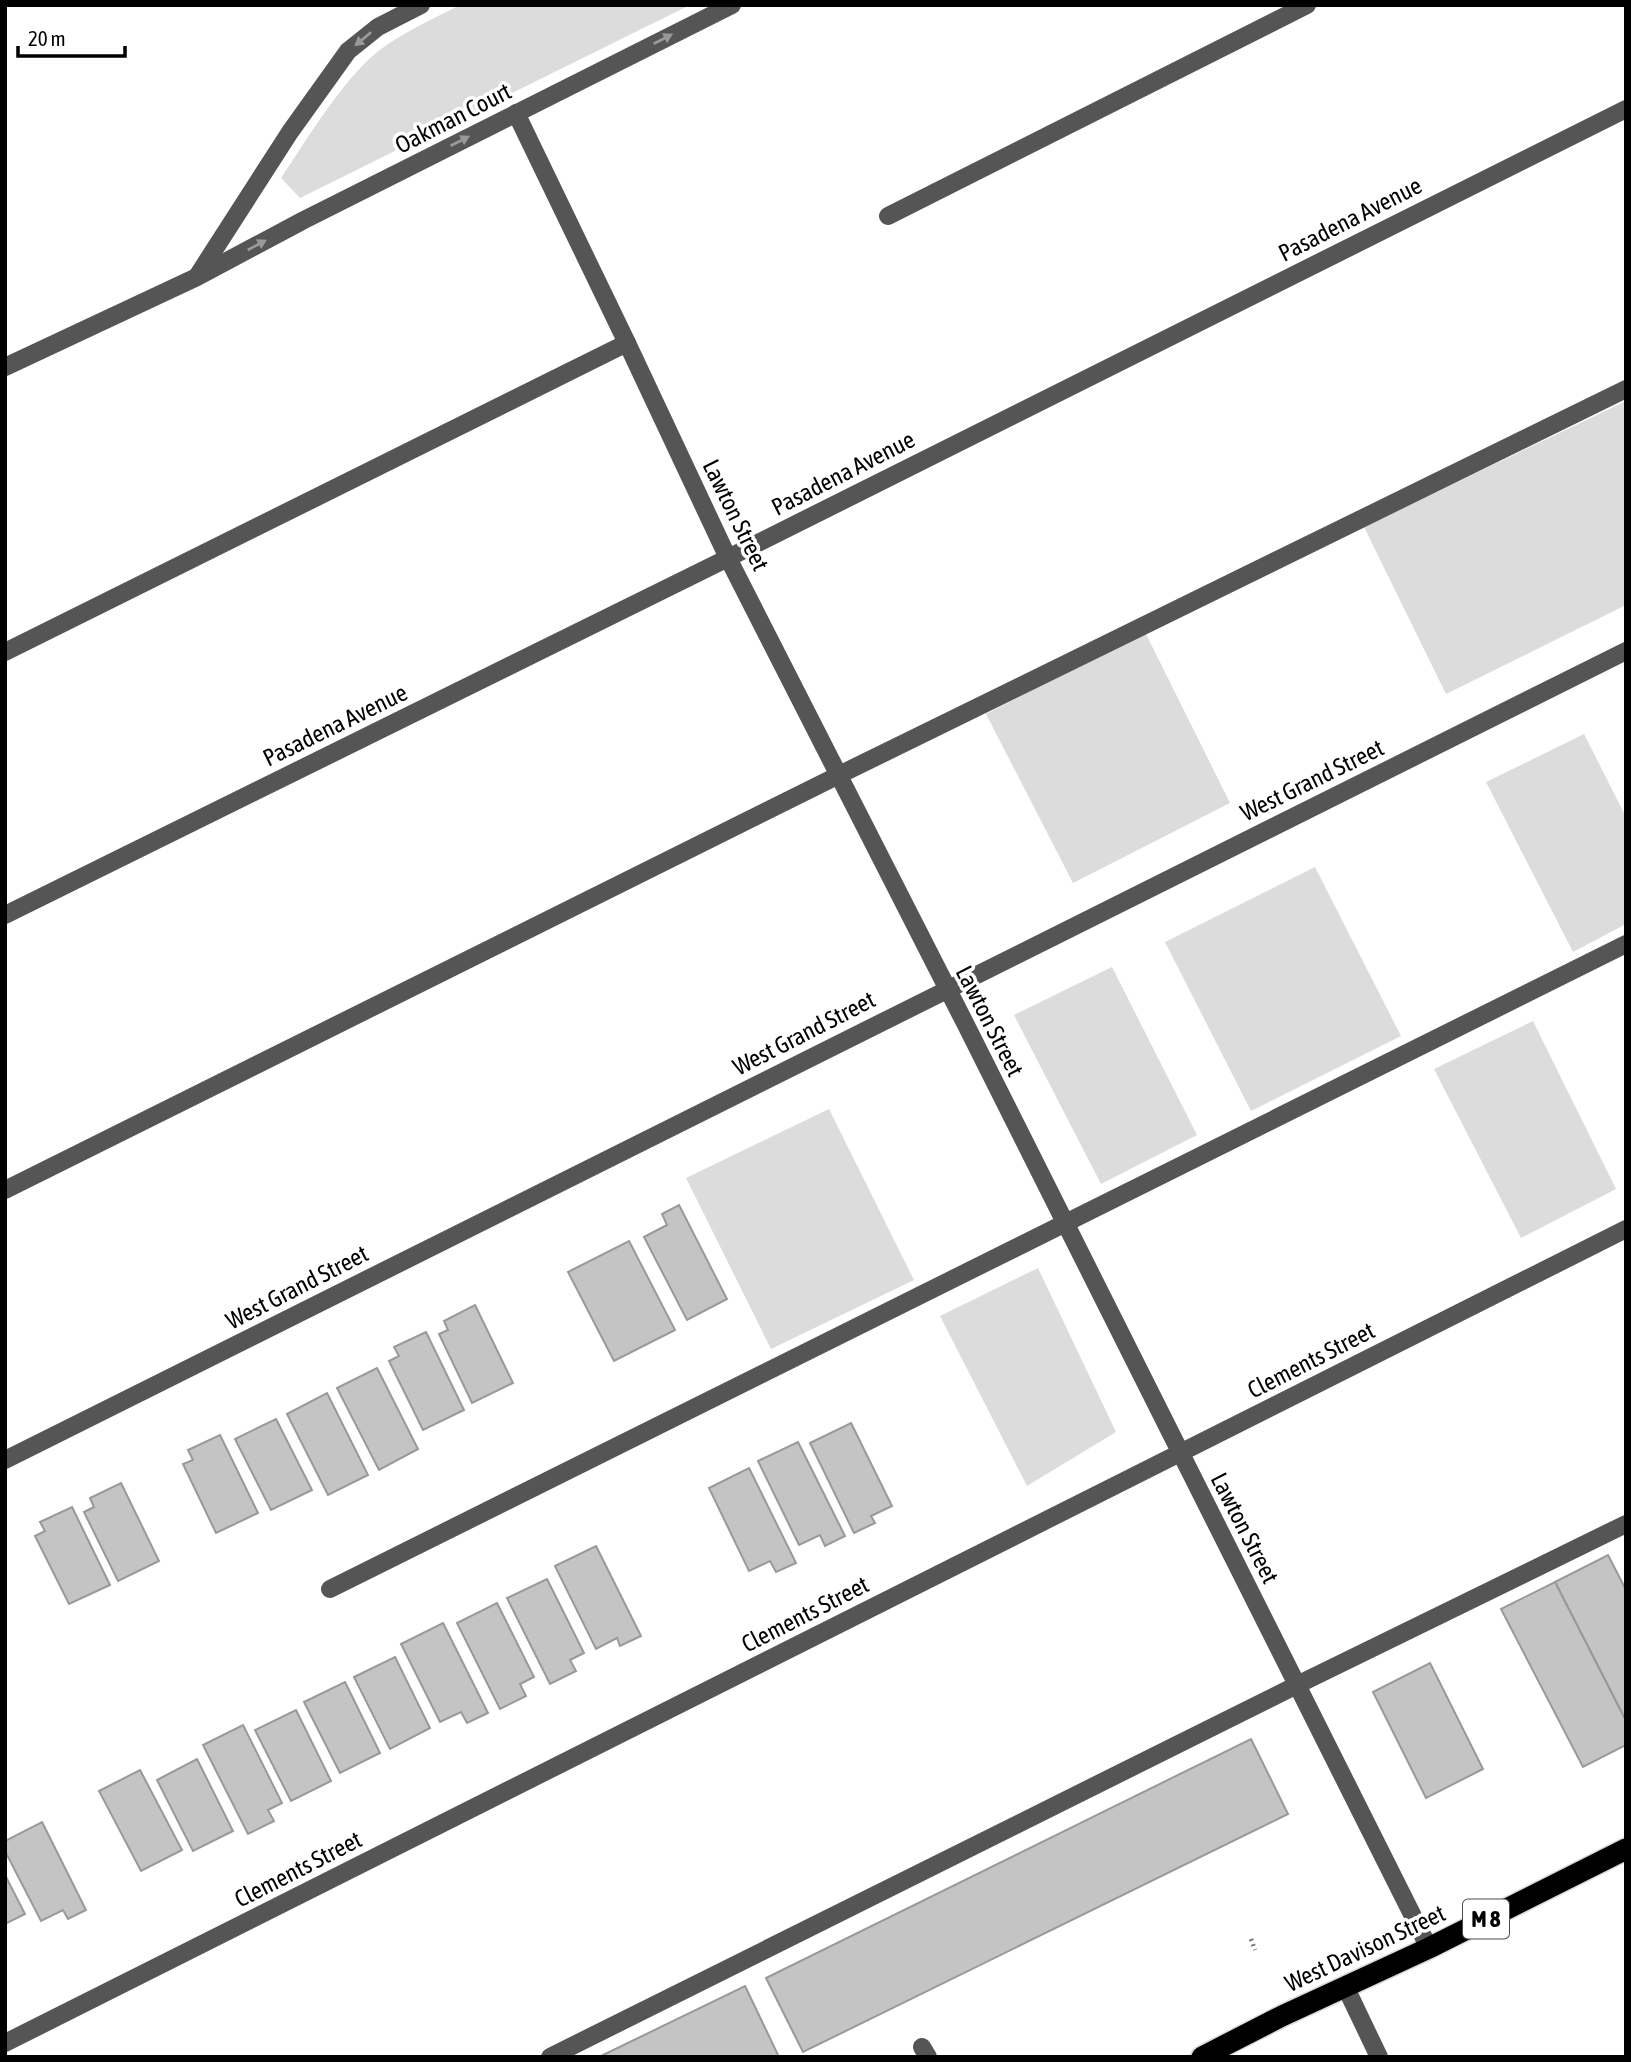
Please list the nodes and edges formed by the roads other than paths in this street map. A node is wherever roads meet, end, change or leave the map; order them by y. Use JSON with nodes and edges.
{"nodes":[{"id":1,"x":421,"y":5,"type":"edge"},
{"id":2,"x":732,"y":5,"type":"edge"},
{"id":3,"x":1307,"y":5,"type":"edge"},
{"id":4,"x":1626,"y":109,"type":"edge"},
{"id":5,"x":516,"y":113,"type":"junction"},
{"id":6,"x":888,"y":216,"type":"dead end"},
{"id":7,"x":197,"y":276,"type":"junction"},
{"id":8,"x":627,"y":343,"type":"junction"},
{"id":9,"x":5,"y":367,"type":"edge"},
{"id":10,"x":1626,"y":389,"type":"edge"},
{"id":11,"x":728,"y":558,"type":"junction"},
{"id":12,"x":1626,"y":651,"type":"edge"},
{"id":13,"x":5,"y":652,"type":"edge"},
{"id":14,"x":839,"y":775,"type":"junction"},
{"id":15,"x":5,"y":915,"type":"edge"},
{"id":16,"x":1626,"y":944,"type":"edge"},
{"id":17,"x":946,"y":989,"type":"junction"},
{"id":18,"x":5,"y":1190,"type":"edge"},
{"id":19,"x":1064,"y":1224,"type":"junction"},
{"id":20,"x":1626,"y":1229,"type":"edge"},
{"id":21,"x":1180,"y":1453,"type":"junction"},
{"id":22,"x":5,"y":1460,"type":"edge"},
{"id":23,"x":1626,"y":1524,"type":"edge"},
{"id":24,"x":330,"y":1589,"type":"dead end"},
{"id":25,"x":1297,"y":1685,"type":"junction"},
{"id":26,"x":1626,"y":1849,"type":"edge"},
{"id":27,"x":1429,"y":1948,"type":"junction"},
{"id":28,"x":1346,"y":1988,"type":"junction"},
{"id":29,"x":5,"y":2043,"type":"edge"},
{"id":30,"x":550,"y":2057,"type":"edge"},
{"id":31,"x":1202,"y":2057,"type":"edge"},
{"id":32,"x":1379,"y":2057,"type":"edge"}],
"edges":[{"from":1,"to":7,"type":"street","one_way":true},
{"from":5,"to":2,"type":"street","name":"Oakman Court","one_way":true},
{"from":3,"to":6,"type":"street"},
{"from":4,"to":11,"type":"street","name":"Pasadena Avenue"},
{"from":7,"to":5,"type":"street","name":"Oakman Court","one_way":true},
{"from":5,"to":8,"type":"street","name":"Lawton Street"},
{"from":7,"to":9,"type":"street","name":"Oakman Court"},
{"from":8,"to":11,"type":"street","name":"Lawton Street"},
{"from":8,"to":13,"type":"street"},
{"from":10,"to":14,"type":"street"},
{"from":11,"to":14,"type":"street","name":"Lawton Street"},
{"from":11,"to":15,"type":"street","name":"Pasadena Avenue"},
{"from":12,"to":17,"type":"street","name":"West Grand Street"},
{"from":14,"to":17,"type":"street","name":"Lawton Street"},
{"from":14,"to":18,"type":"street"},
{"from":16,"to":19,"type":"street"},
{"from":17,"to":19,"type":"street","name":"Lawton Street"},
{"from":17,"to":22,"type":"street","name":"West Grand Street"},
{"from":19,"to":21,"type":"street","name":"Lawton Street"},
{"from":19,"to":24,"type":"street"},
{"from":20,"to":21,"type":"street","name":"Clements Street"},
{"from":21,"to":25,"type":"street","name":"Lawton Street"},
{"from":21,"to":29,"type":"street","name":"Clements Street"},
{"from":23,"to":25,"type":"street"},
{"from":25,"to":27,"type":"street","name":"Lawton Street"},
{"from":25,"to":30,"type":"street"},
{"from":26,"to":27,"type":"highway","name":"West Davison Street","number":"M 8"},
{"from":27,"to":28,"type":"highway","name":"West Davison Street","number":"M 8"},
{"from":28,"to":31,"type":"highway","name":"West Davison Street","number":"M 8"},
{"from":28,"to":32,"type":"street"}]}
